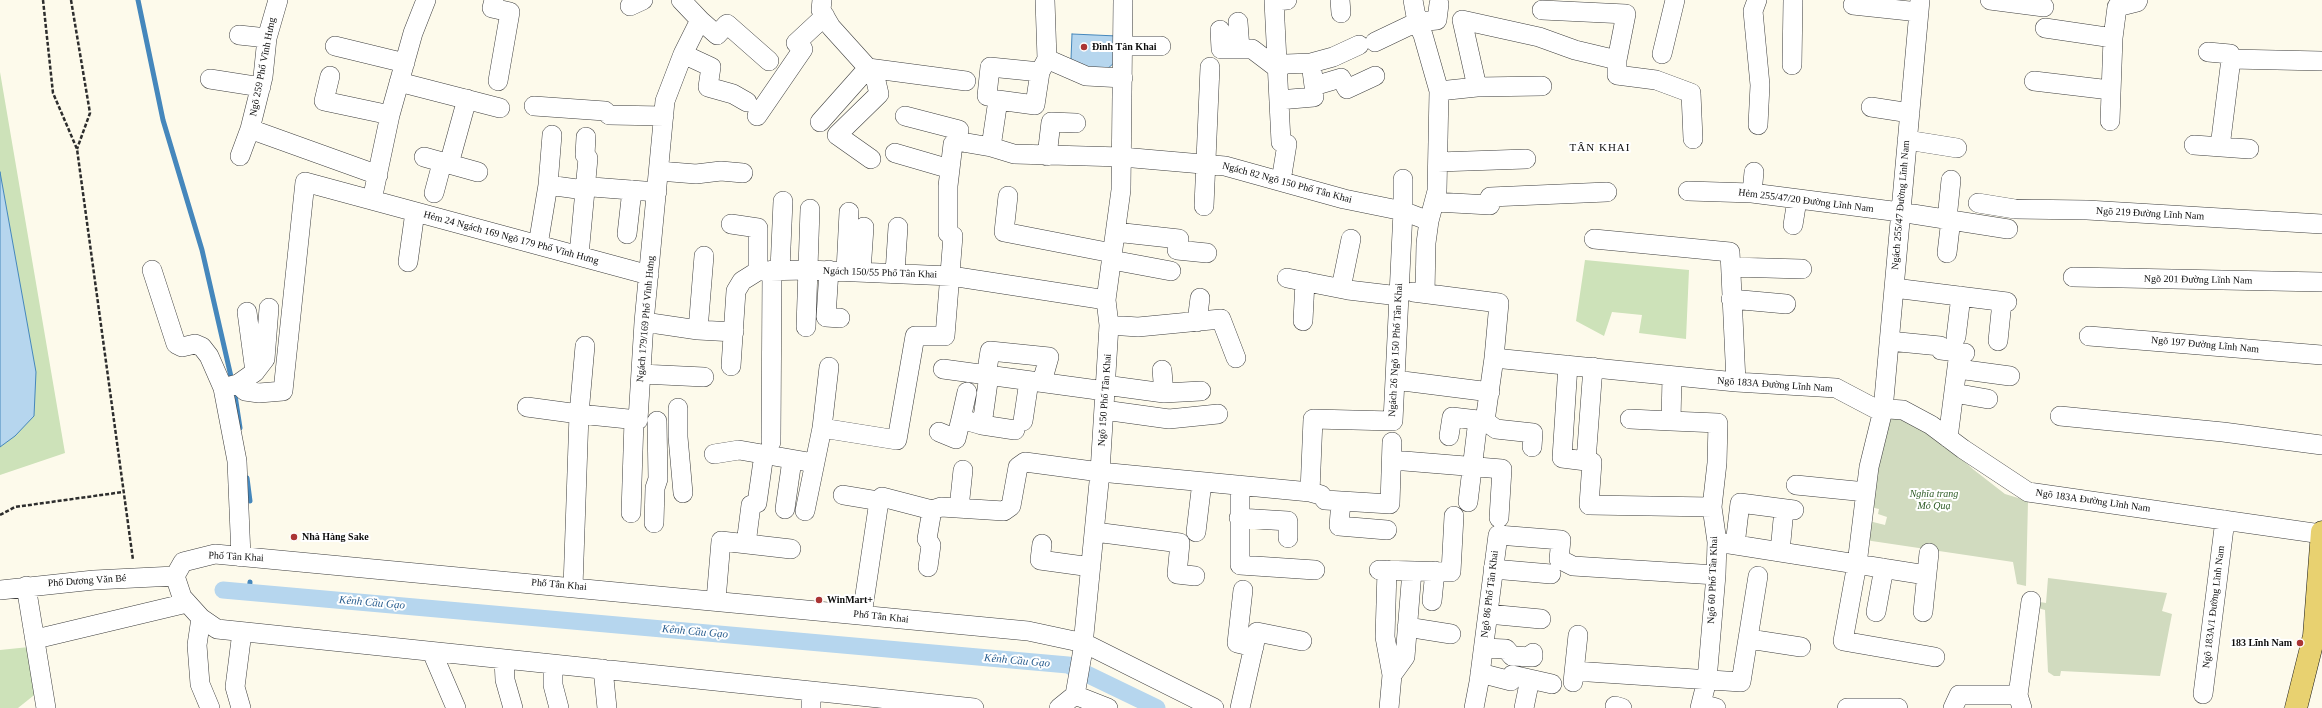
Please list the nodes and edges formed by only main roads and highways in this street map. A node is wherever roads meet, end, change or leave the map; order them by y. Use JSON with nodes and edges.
{"nodes":[{"id":1,"x":2322,"y":533,"type":"edge"},
{"id":2,"x":2318,"y":637,"type":"edge"},
{"id":3,"x":2296,"y":708,"type":"edge"}],
"edges":[{"from":1,"to":2,"type":"main road"},
{"from":2,"to":3,"type":"main road"}]}
